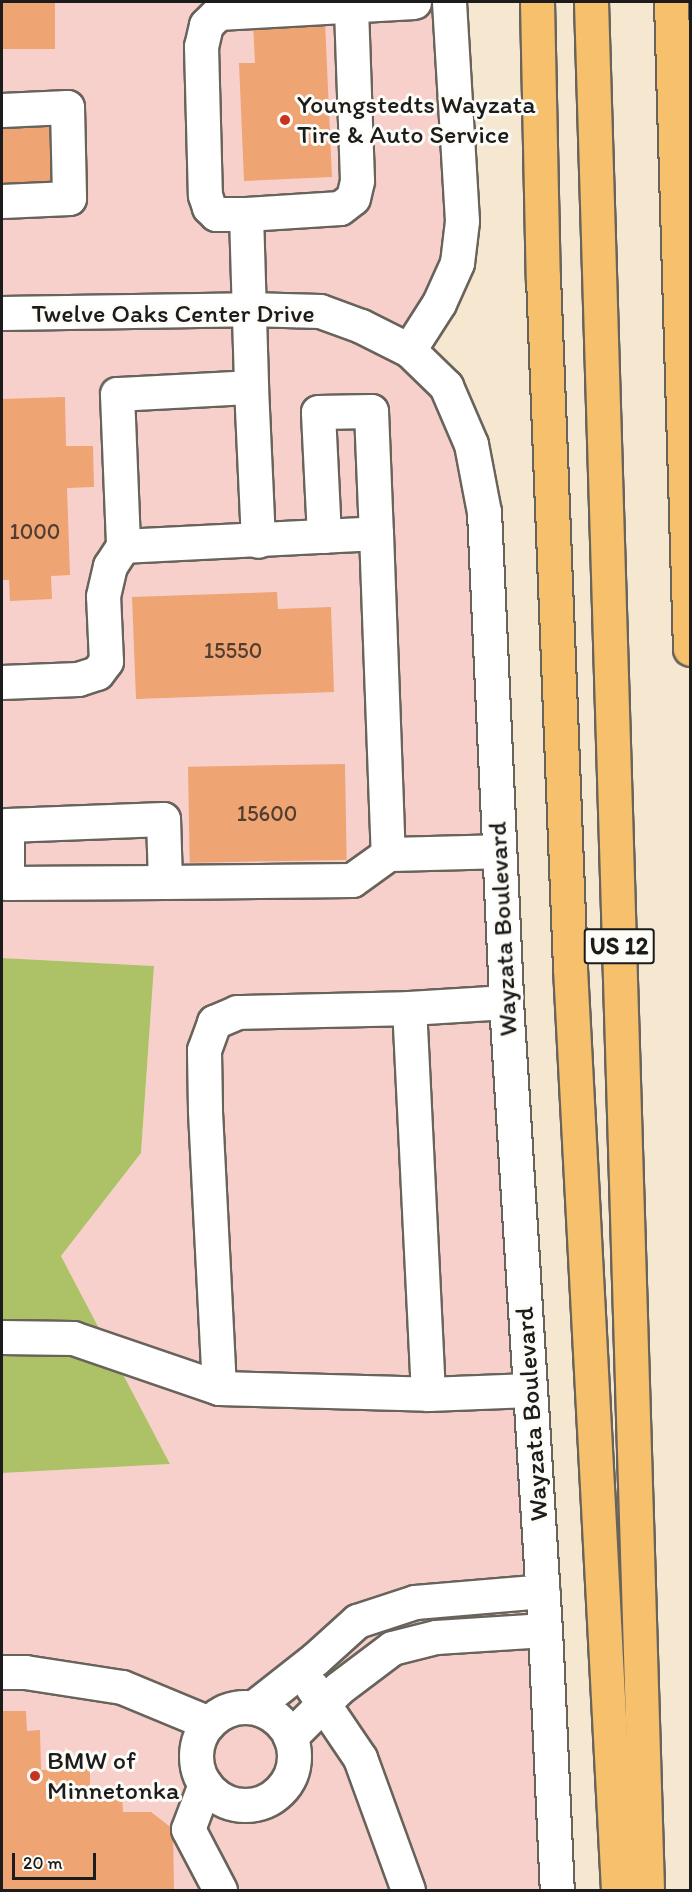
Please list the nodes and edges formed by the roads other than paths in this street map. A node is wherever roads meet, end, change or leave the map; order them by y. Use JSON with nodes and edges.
{"nodes":[{"id":1,"x":414,"y":2,"type":"edge"},
{"id":2,"x":449,"y":2,"type":"edge"},
{"id":3,"x":520,"y":2,"type":"edge"},
{"id":4,"x":537,"y":2,"type":"edge"},
{"id":5,"x":591,"y":2,"type":"edge"},
{"id":6,"x":671,"y":2,"type":"edge"},
{"id":7,"x":351,"y":5,"type":"junction"},
{"id":8,"x":2,"y":110,"type":"edge"},
{"id":9,"x":2,"y":201,"type":"edge"},
{"id":10,"x":246,"y":214,"type":"junction"},
{"id":11,"x":543,"y":277,"type":"junction"},
{"id":12,"x":248,"y":309,"type":"junction"},
{"id":13,"x":2,"y":313,"type":"edge"},
{"id":14,"x":410,"y":350,"type":"junction"},
{"id":15,"x":251,"y":387,"type":"junction"},
{"id":16,"x":376,"y":533,"type":"junction"},
{"id":17,"x":324,"y":536,"type":"junction"},
{"id":18,"x":258,"y":541,"type":"junction"},
{"id":19,"x":123,"y":546,"type":"junction"},
{"id":20,"x":690,"y":649,"type":"edge"},
{"id":21,"x":2,"y":682,"type":"edge"},
{"id":22,"x":499,"y":851,"type":"junction"},
{"id":23,"x":388,"y":854,"type":"junction"},
{"id":24,"x":165,"y":882,"type":"junction"},
{"id":25,"x":506,"y":1002,"type":"junction"},
{"id":26,"x":409,"y":1008,"type":"junction"},
{"id":27,"x":2,"y":1337,"type":"edge"},
{"id":28,"x":219,"y":1388,"type":"junction"},
{"id":29,"x":530,"y":1390,"type":"junction"},
{"id":30,"x":428,"y":1394,"type":"junction"},
{"id":31,"x":543,"y":1591,"type":"junction"},
{"id":32,"x":545,"y":1630,"type":"junction"},
{"id":33,"x":302,"y":1670,"type":"junction"},
{"id":34,"x":2,"y":1672,"type":"edge"},
{"id":35,"x":322,"y":1705,"type":"junction"},
{"id":36,"x":254,"y":1707,"type":"junction"},
{"id":37,"x":209,"y":1723,"type":"junction"},
{"id":38,"x":290,"y":1737,"type":"junction"},
{"id":39,"x":205,"y":1784,"type":"junction"},
{"id":40,"x":220,"y":1890,"type":"edge"},
{"id":41,"x":408,"y":1890,"type":"edge"},
{"id":42,"x":557,"y":1890,"type":"edge"},
{"id":43,"x":618,"y":1890,"type":"edge"},
{"id":44,"x":647,"y":1890,"type":"edge"}],
"edges":[{"from":1,"to":7,"type":"street"},
{"from":2,"to":14,"type":"street"},
{"from":3,"to":11,"type":"highway"},
{"from":4,"to":11,"type":"highway"},
{"from":5,"to":44,"type":"highway","number":"US 12"},
{"from":6,"to":20,"type":"highway"},
{"from":7,"to":10,"type":"street"},
{"from":7,"to":10,"type":"street"},
{"from":8,"to":9,"type":"street"},
{"from":10,"to":12,"type":"street"},
{"from":11,"to":43,"type":"highway"},
{"from":12,"to":13,"type":"street","name":"Twelve Oaks Center Drive"},
{"from":12,"to":14,"type":"street","name":"Twelve Oaks Center Drive"},
{"from":12,"to":15,"type":"street"},
{"from":14,"to":22,"type":"street","name":"Wayzata Boulevard"},
{"from":15,"to":18,"type":"street"},
{"from":15,"to":19,"type":"street"},
{"from":16,"to":17,"type":"street"},
{"from":16,"to":17,"type":"street"},
{"from":16,"to":23,"type":"street"},
{"from":17,"to":18,"type":"street"},
{"from":18,"to":19,"type":"street"},
{"from":19,"to":21,"type":"street"},
{"from":22,"to":23,"type":"street"},
{"from":22,"to":25,"type":"street","name":"Wayzata Boulevard"},
{"from":23,"to":24,"type":"street"},
{"from":24,"to":24,"type":"street"},
{"from":25,"to":26,"type":"street"},
{"from":25,"to":29,"type":"street","name":"Wayzata Boulevard"},
{"from":26,"to":28,"type":"street"},
{"from":26,"to":30,"type":"street"},
{"from":27,"to":28,"type":"street"},
{"from":28,"to":30,"type":"street"},
{"from":29,"to":30,"type":"street"},
{"from":29,"to":31,"type":"street","name":"Wayzata Boulevard"},
{"from":31,"to":32,"type":"street","name":"Wayzata Boulevard"},
{"from":31,"to":33,"type":"street"},
{"from":32,"to":35,"type":"street"},
{"from":32,"to":42,"type":"street","name":"Wayzata Boulevard"},
{"from":33,"to":35,"type":"street"},
{"from":33,"to":36,"type":"street"},
{"from":34,"to":37,"type":"street"},
{"from":35,"to":38,"type":"street"},
{"from":35,"to":41,"type":"street"},
{"from":36,"to":37,"type":"street"},
{"from":36,"to":38,"type":"street"},
{"from":37,"to":39,"type":"street"},
{"from":38,"to":39,"type":"street"},
{"from":39,"to":40,"type":"street"}]}
